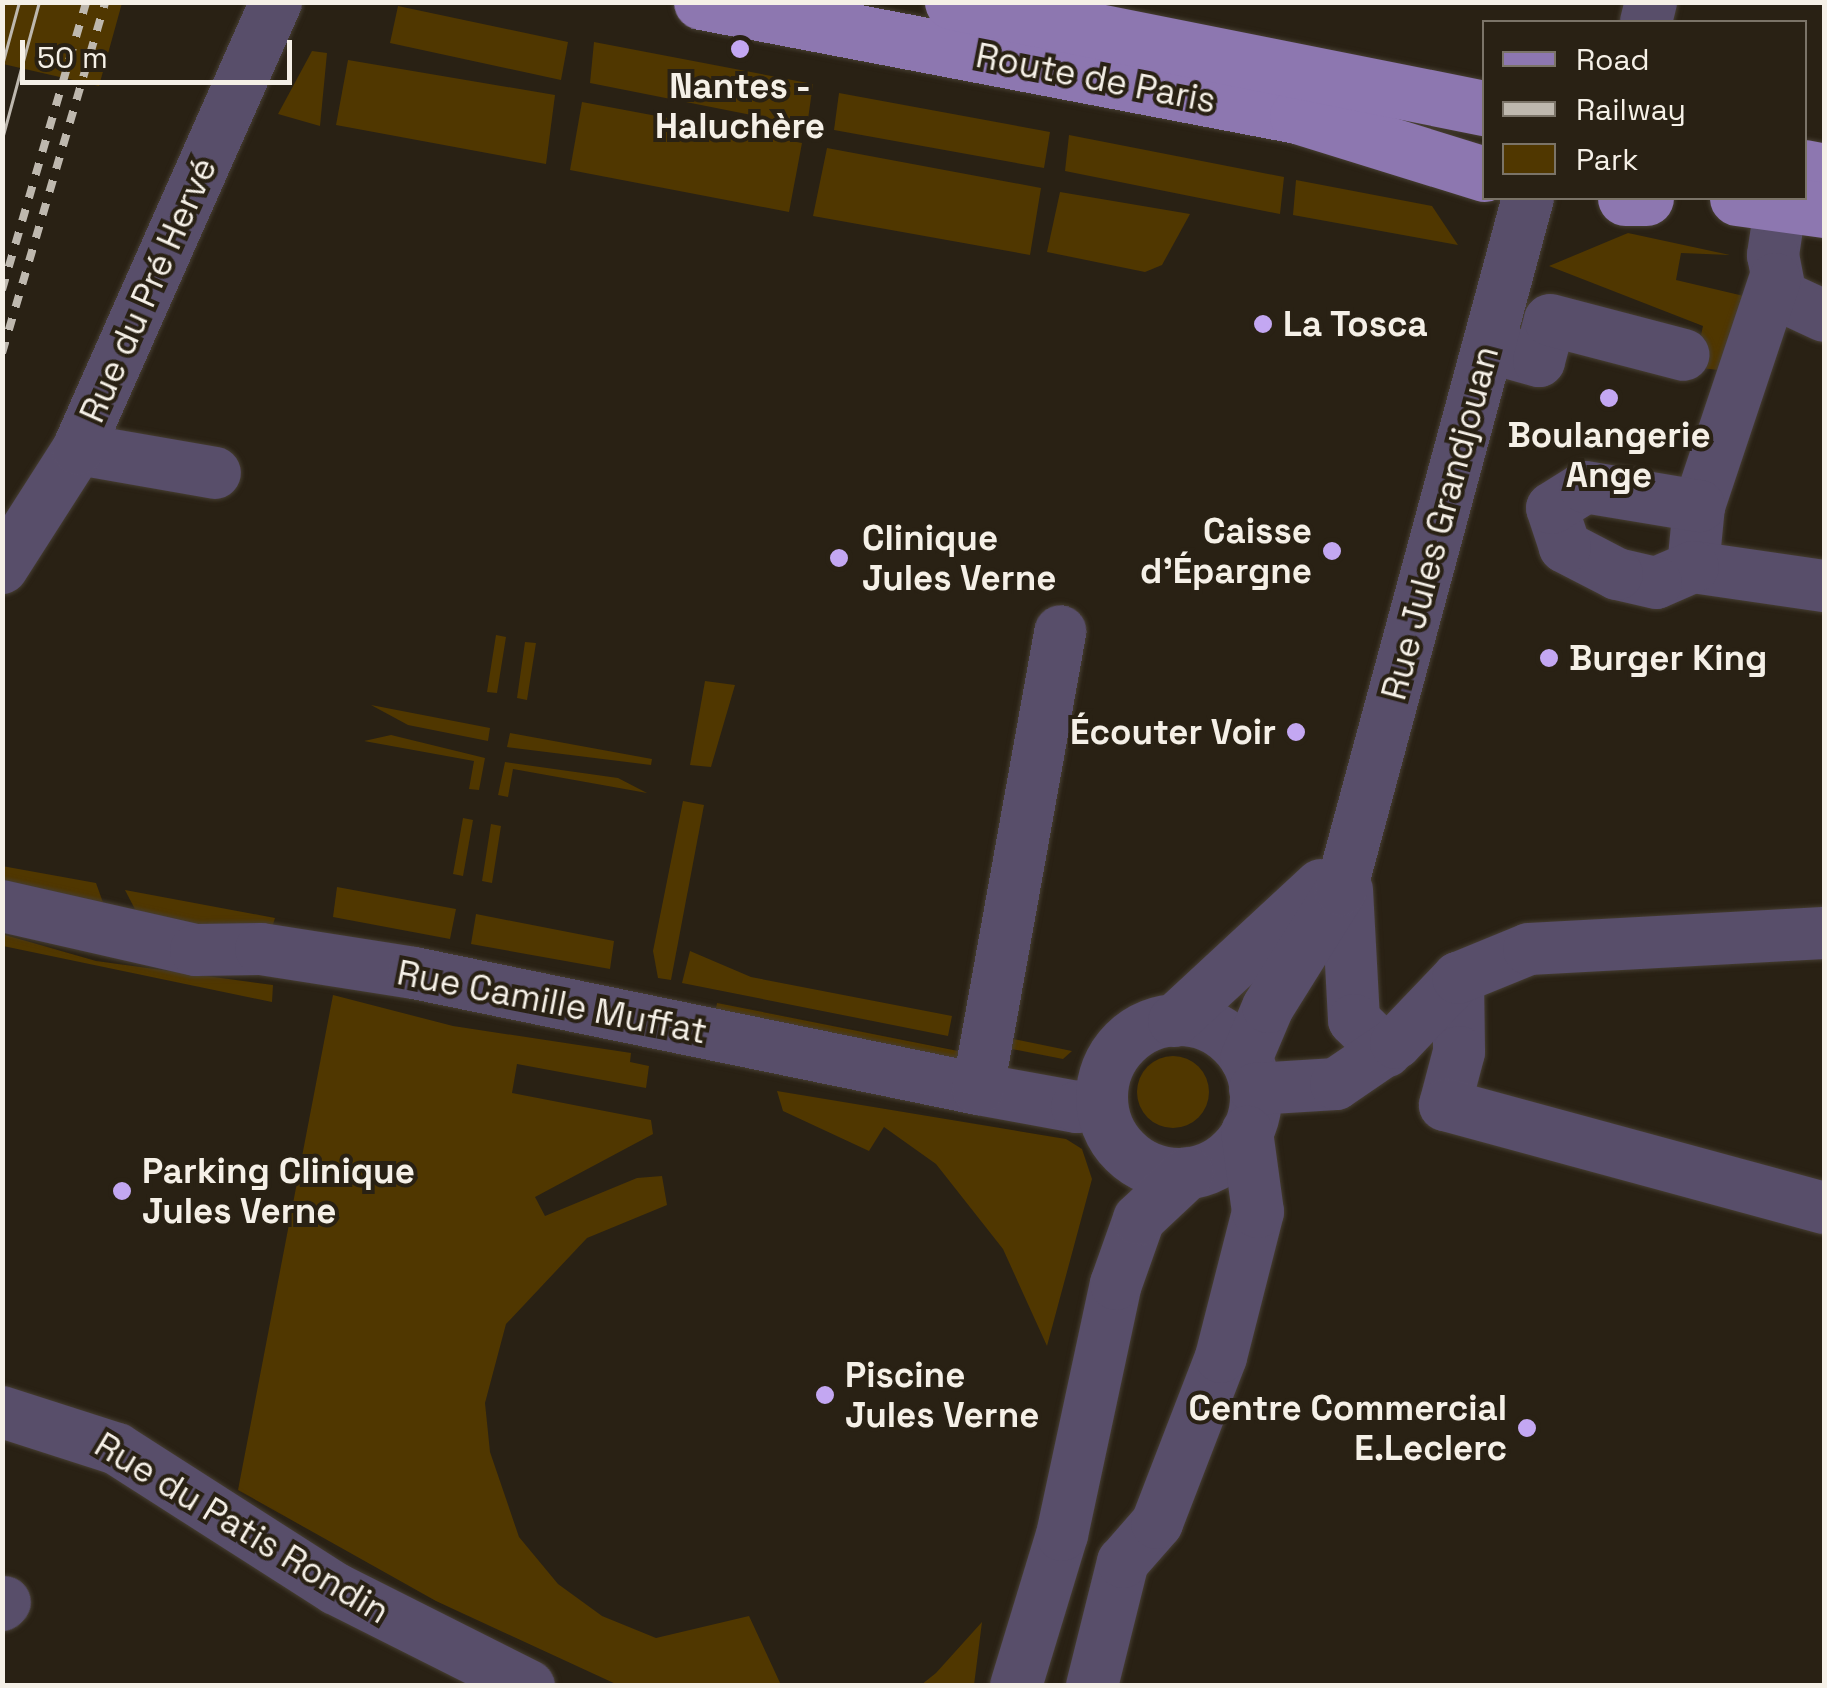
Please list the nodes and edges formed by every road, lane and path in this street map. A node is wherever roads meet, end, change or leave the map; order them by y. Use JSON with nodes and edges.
{"nodes":[{"id":1,"x":276,"y":2,"type":"edge"},
{"id":2,"x":701,"y":2,"type":"edge"},
{"id":3,"x":952,"y":2,"type":"edge"},
{"id":4,"x":1482,"y":108,"type":"edge"},
{"id":5,"x":1482,"y":173,"type":"edge"},
{"id":6,"x":1527,"y":200,"type":"edge"},
{"id":7,"x":1786,"y":200,"type":"edge"},
{"id":8,"x":1775,"y":278,"type":"junction"},
{"id":9,"x":1824,"y":316,"type":"edge"},
{"id":10,"x":1488,"y":347,"type":"junction"},
{"id":11,"x":1684,"y":355,"type":"dead end"},
{"id":12,"x":78,"y":448,"type":"junction"},
{"id":13,"x":215,"y":473,"type":"dead end"},
{"id":14,"x":1699,"y":506,"type":"junction"},
{"id":15,"x":1693,"y":566,"type":"junction"},
{"id":16,"x":2,"y":568,"type":"edge"},
{"id":17,"x":1824,"y":586,"type":"edge"},
{"id":18,"x":1060,"y":631,"type":"dead end"},
{"id":19,"x":1349,"y":848,"type":"junction"},
{"id":20,"x":2,"y":906,"type":"edge"},
{"id":21,"x":1824,"y":933,"type":"edge"},
{"id":22,"x":1458,"y":978,"type":"junction"},
{"id":23,"x":1174,"y":1020,"type":"junction"},
{"id":24,"x":1386,"y":1051,"type":"junction"},
{"id":25,"x":978,"y":1089,"type":"junction"},
{"id":26,"x":1249,"y":1094,"type":"junction"},
{"id":27,"x":1102,"y":1102,"type":"junction"},
{"id":28,"x":1122,"y":1150,"type":"junction"},
{"id":29,"x":1196,"y":1172,"type":"junction"},
{"id":30,"x":1824,"y":1208,"type":"edge"},
{"id":31,"x":1116,"y":1284,"type":"junction"},
{"id":32,"x":1199,"y":1400,"type":"junction"},
{"id":33,"x":2,"y":1412,"type":"edge"},
{"id":34,"x":529,"y":1686,"type":"edge"},
{"id":35,"x":1016,"y":1686,"type":"edge"},
{"id":36,"x":1092,"y":1686,"type":"edge"}],
"edges":[{"from":1,"to":12,"type":"street","name":"Rue du Pré Hervé"},
{"from":2,"to":5,"type":"main road","name":"Route de Paris"},
{"from":3,"to":4,"type":"main road","name":"Route de Paris"},
{"from":6,"to":10,"type":"street","name":"Rue Jules Grandjouan"},
{"from":7,"to":8,"type":"street"},
{"from":8,"to":9,"type":"street"},
{"from":8,"to":14,"type":"street"},
{"from":10,"to":11,"type":"street"},
{"from":10,"to":19,"type":"street","name":"Rue Jules Grandjouan"},
{"from":12,"to":13,"type":"street"},
{"from":12,"to":16,"type":"street","name":"Rue du Pré Hervé"},
{"from":14,"to":15,"type":"street"},
{"from":14,"to":15,"type":"street"},
{"from":15,"to":17,"type":"street"},
{"from":18,"to":25,"type":"street"},
{"from":19,"to":23,"type":"street","name":"Rue Jules Grandjouan"},
{"from":19,"to":24,"type":"street"},
{"from":19,"to":26,"type":"street","name":"Rue Jules Grandjouan"},
{"from":20,"to":25,"type":"street","name":"Rue Camille Muffat"},
{"from":21,"to":22,"type":"street"},
{"from":22,"to":24,"type":"street"},
{"from":22,"to":30,"type":"street"},
{"from":23,"to":26,"type":"street"},
{"from":23,"to":27,"type":"street"},
{"from":24,"to":26,"type":"street"},
{"from":25,"to":27,"type":"street","name":"Rue Camille Muffat"},
{"from":26,"to":29,"type":"street"},
{"from":26,"to":32,"type":"street"},
{"from":27,"to":28,"type":"street"},
{"from":28,"to":29,"type":"street"},
{"from":28,"to":31,"type":"street"},
{"from":29,"to":31,"type":"street"},
{"from":29,"to":32,"type":"street"},
{"from":31,"to":35,"type":"street"},
{"from":32,"to":36,"type":"street"},
{"from":33,"to":34,"type":"street","name":"Rue du Patis Rondin"}]}
